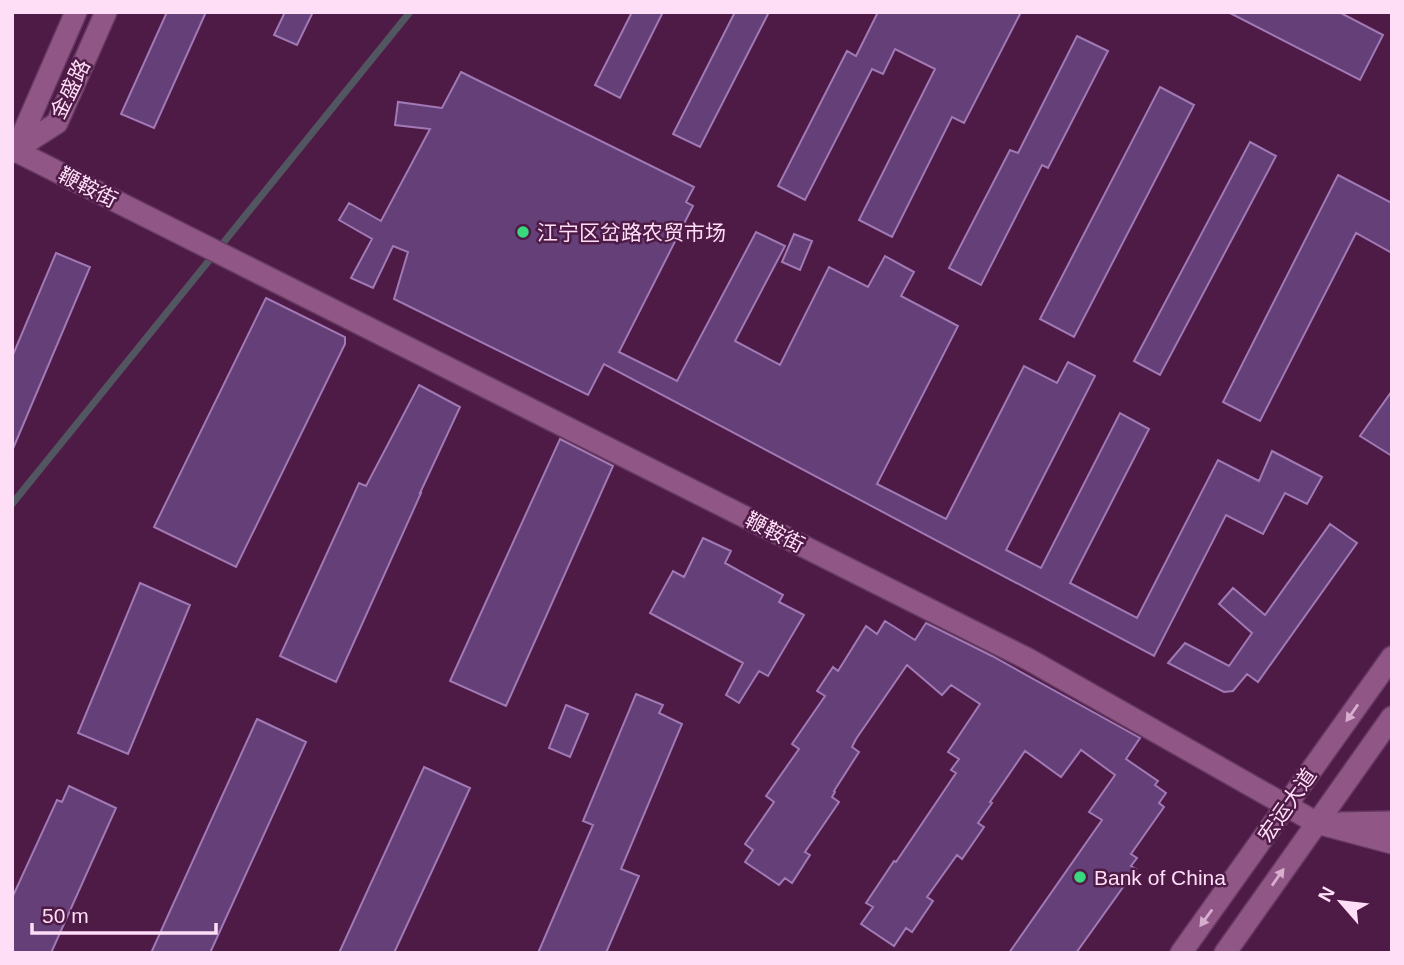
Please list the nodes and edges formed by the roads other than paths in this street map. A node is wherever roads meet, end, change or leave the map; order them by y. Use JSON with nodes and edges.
{"nodes":[{"id":1,"x":76,"y":12,"type":"edge"},
{"id":2,"x":106,"y":12,"type":"edge"},
{"id":3,"x":13,"y":152,"type":"edge"},
{"id":4,"x":1392,"y":657,"type":"edge"},
{"id":5,"x":1392,"y":717,"type":"edge"},
{"id":6,"x":1287,"y":806,"type":"junction"},
{"id":7,"x":1392,"y":822,"type":"edge"},
{"id":8,"x":1317,"y":823,"type":"junction"},
{"id":9,"x":1392,"y":843,"type":"edge"},
{"id":10,"x":1181,"y":953,"type":"edge"},
{"id":11,"x":1225,"y":953,"type":"edge"}],
"edges":[{"from":1,"to":3,"type":"street","name":"金盛路"},
{"from":2,"to":3,"type":"street","name":"金盛路"},
{"from":3,"to":6,"type":"street","name":"鞭鞍街"},
{"from":4,"to":6,"type":"street","name":"宏运大道","one_way":true},
{"from":5,"to":8,"type":"street","name":"宏运大道"},
{"from":6,"to":8,"type":"street","name":"鞭鞍街"},
{"from":6,"to":10,"type":"street","name":"宏运大道","one_way":true},
{"from":7,"to":8,"type":"street"},
{"from":8,"to":9,"type":"street","name":"鞭鞍街"},
{"from":11,"to":8,"type":"street","name":"宏运大道","one_way":true}]}
